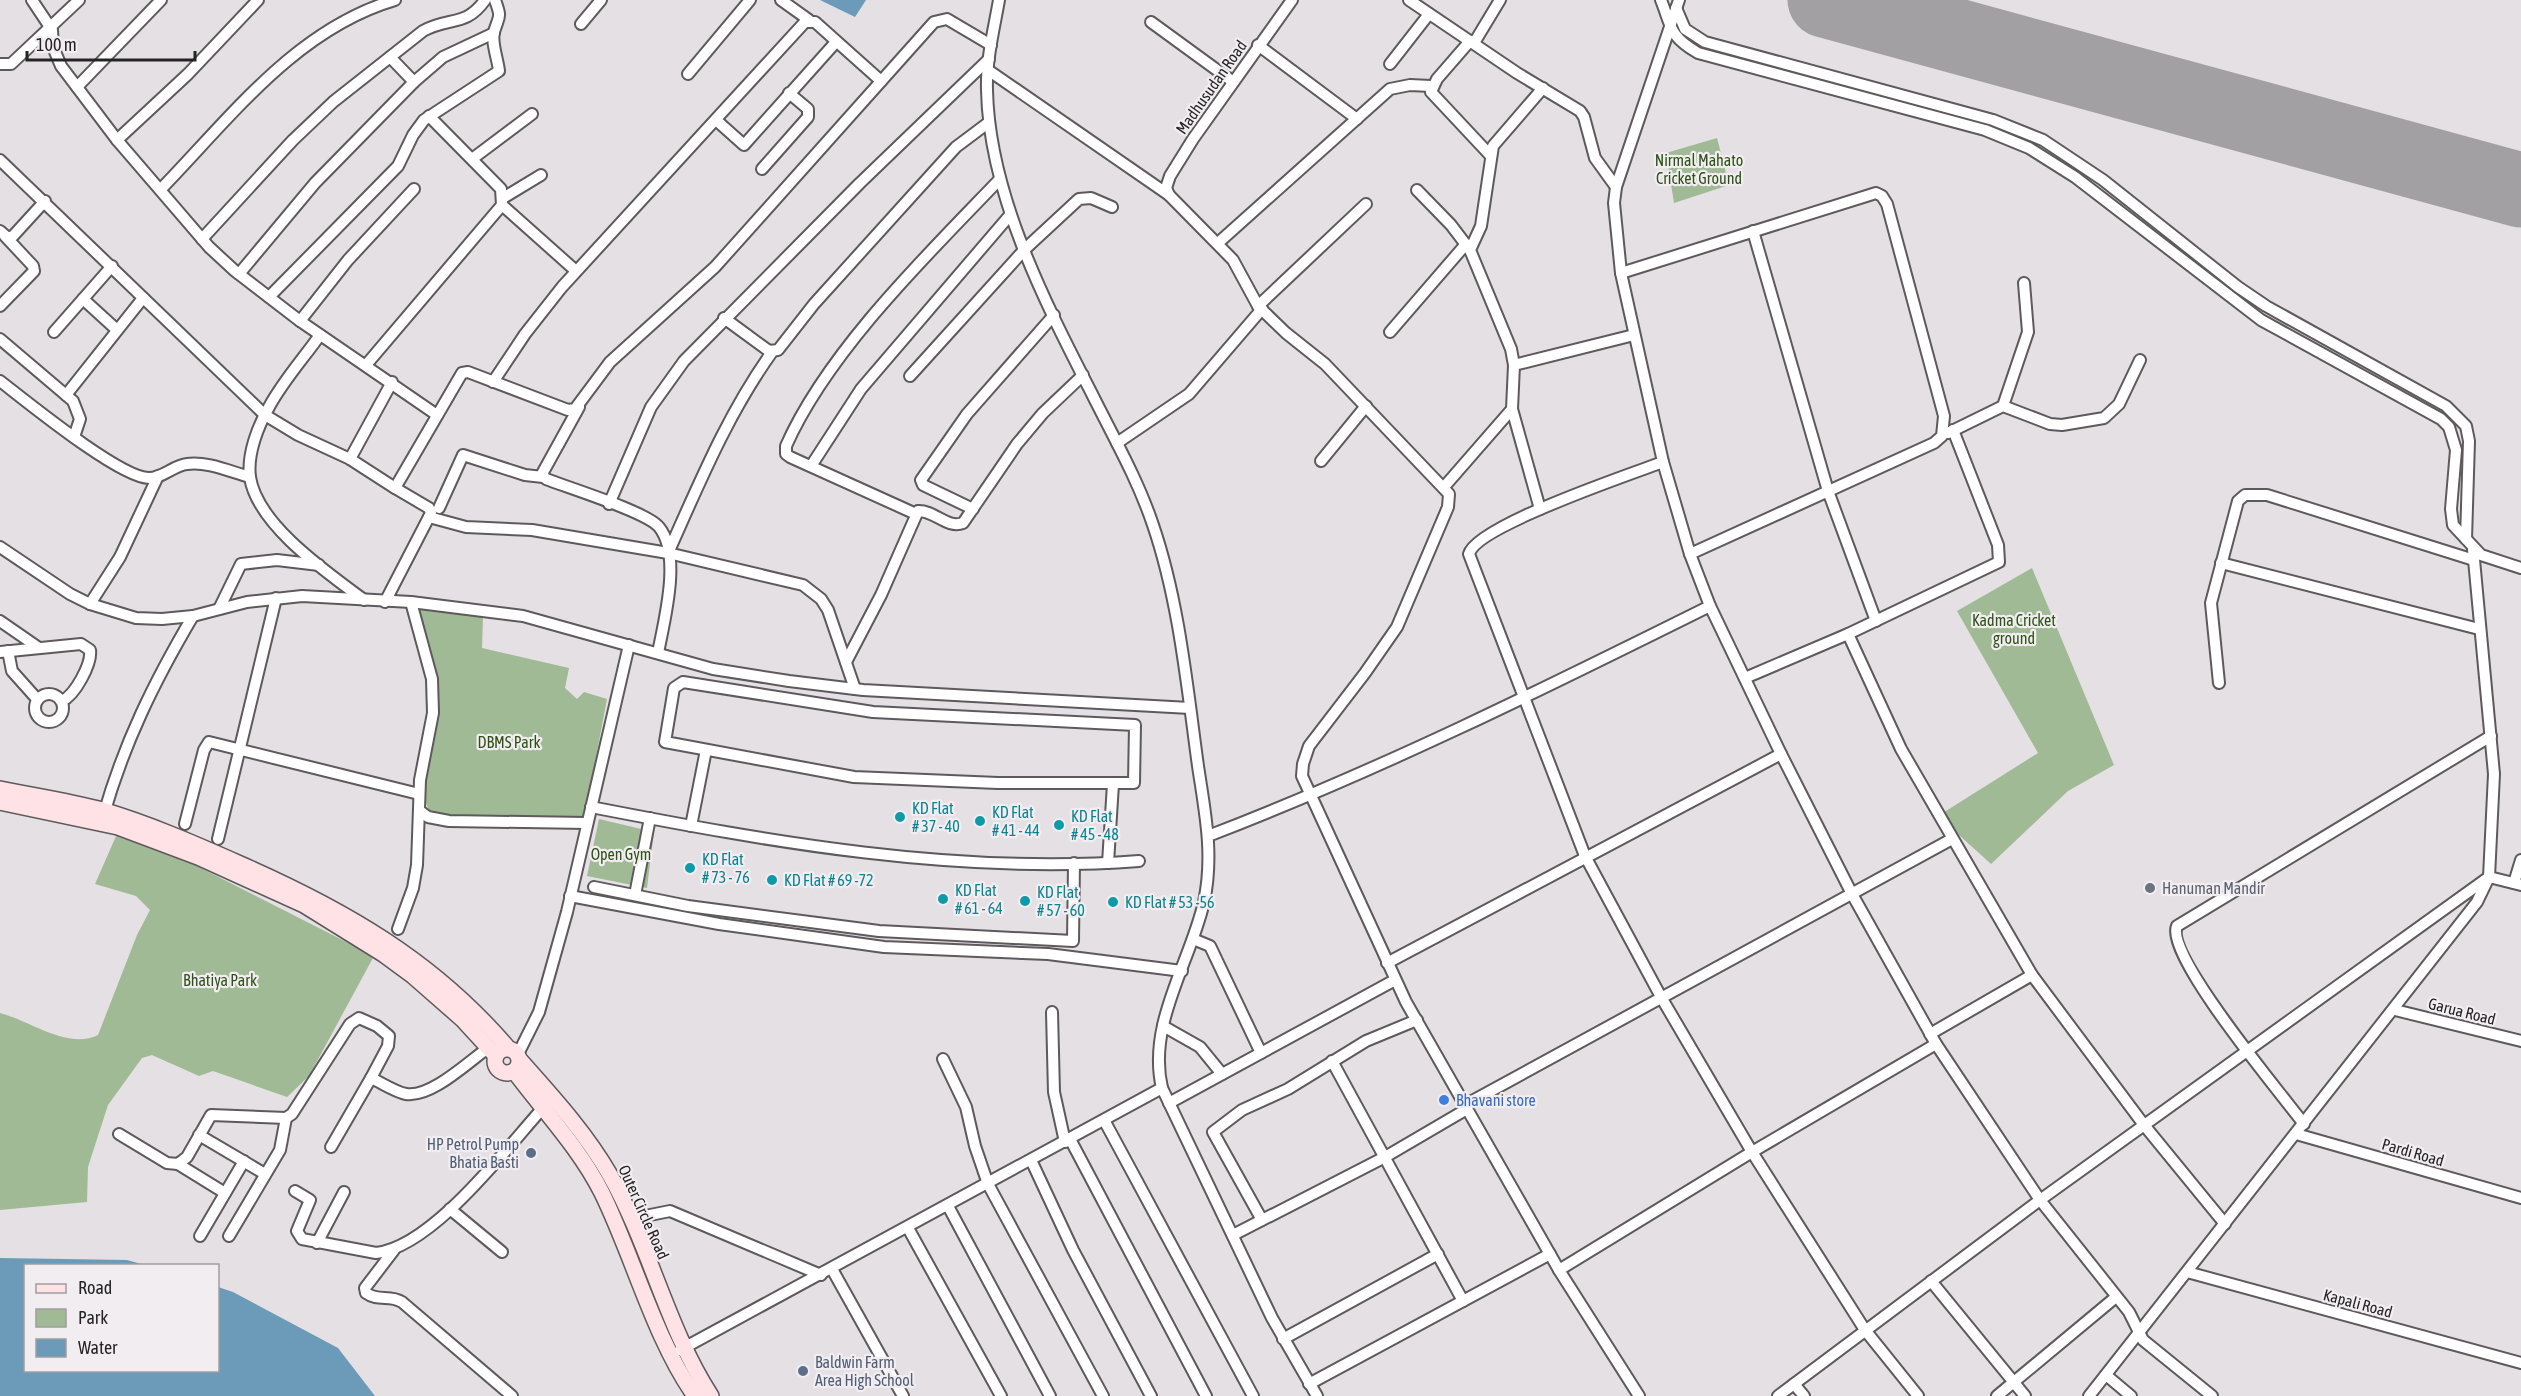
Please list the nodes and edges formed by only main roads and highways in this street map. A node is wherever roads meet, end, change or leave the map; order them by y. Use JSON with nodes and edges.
{"nodes":[{"id":1,"x":0,"y":789,"type":"edge"},
{"id":2,"x":0,"y":802,"type":"edge"},
{"id":3,"x":103,"y":817,"type":"junction"},
{"id":4,"x":507,"y":1056,"type":"junction"},
{"id":5,"x":678,"y":1351,"type":"junction"},
{"id":6,"x":695,"y":1396,"type":"edge"},
{"id":7,"x":711,"y":1396,"type":"edge"}],
"edges":[{"from":1,"to":3,"type":"main road"},
{"from":2,"to":3,"type":"main road"},
{"from":3,"to":4,"type":"main road"},
{"from":4,"to":5,"type":"main road","name":"Outer Circle Road"},
{"from":4,"to":5,"type":"main road","name":"Outer Circle Road"},
{"from":5,"to":6,"type":"main road","name":"Outer Circle Road"},
{"from":5,"to":7,"type":"main road","name":"Outer Circle Road"}]}
